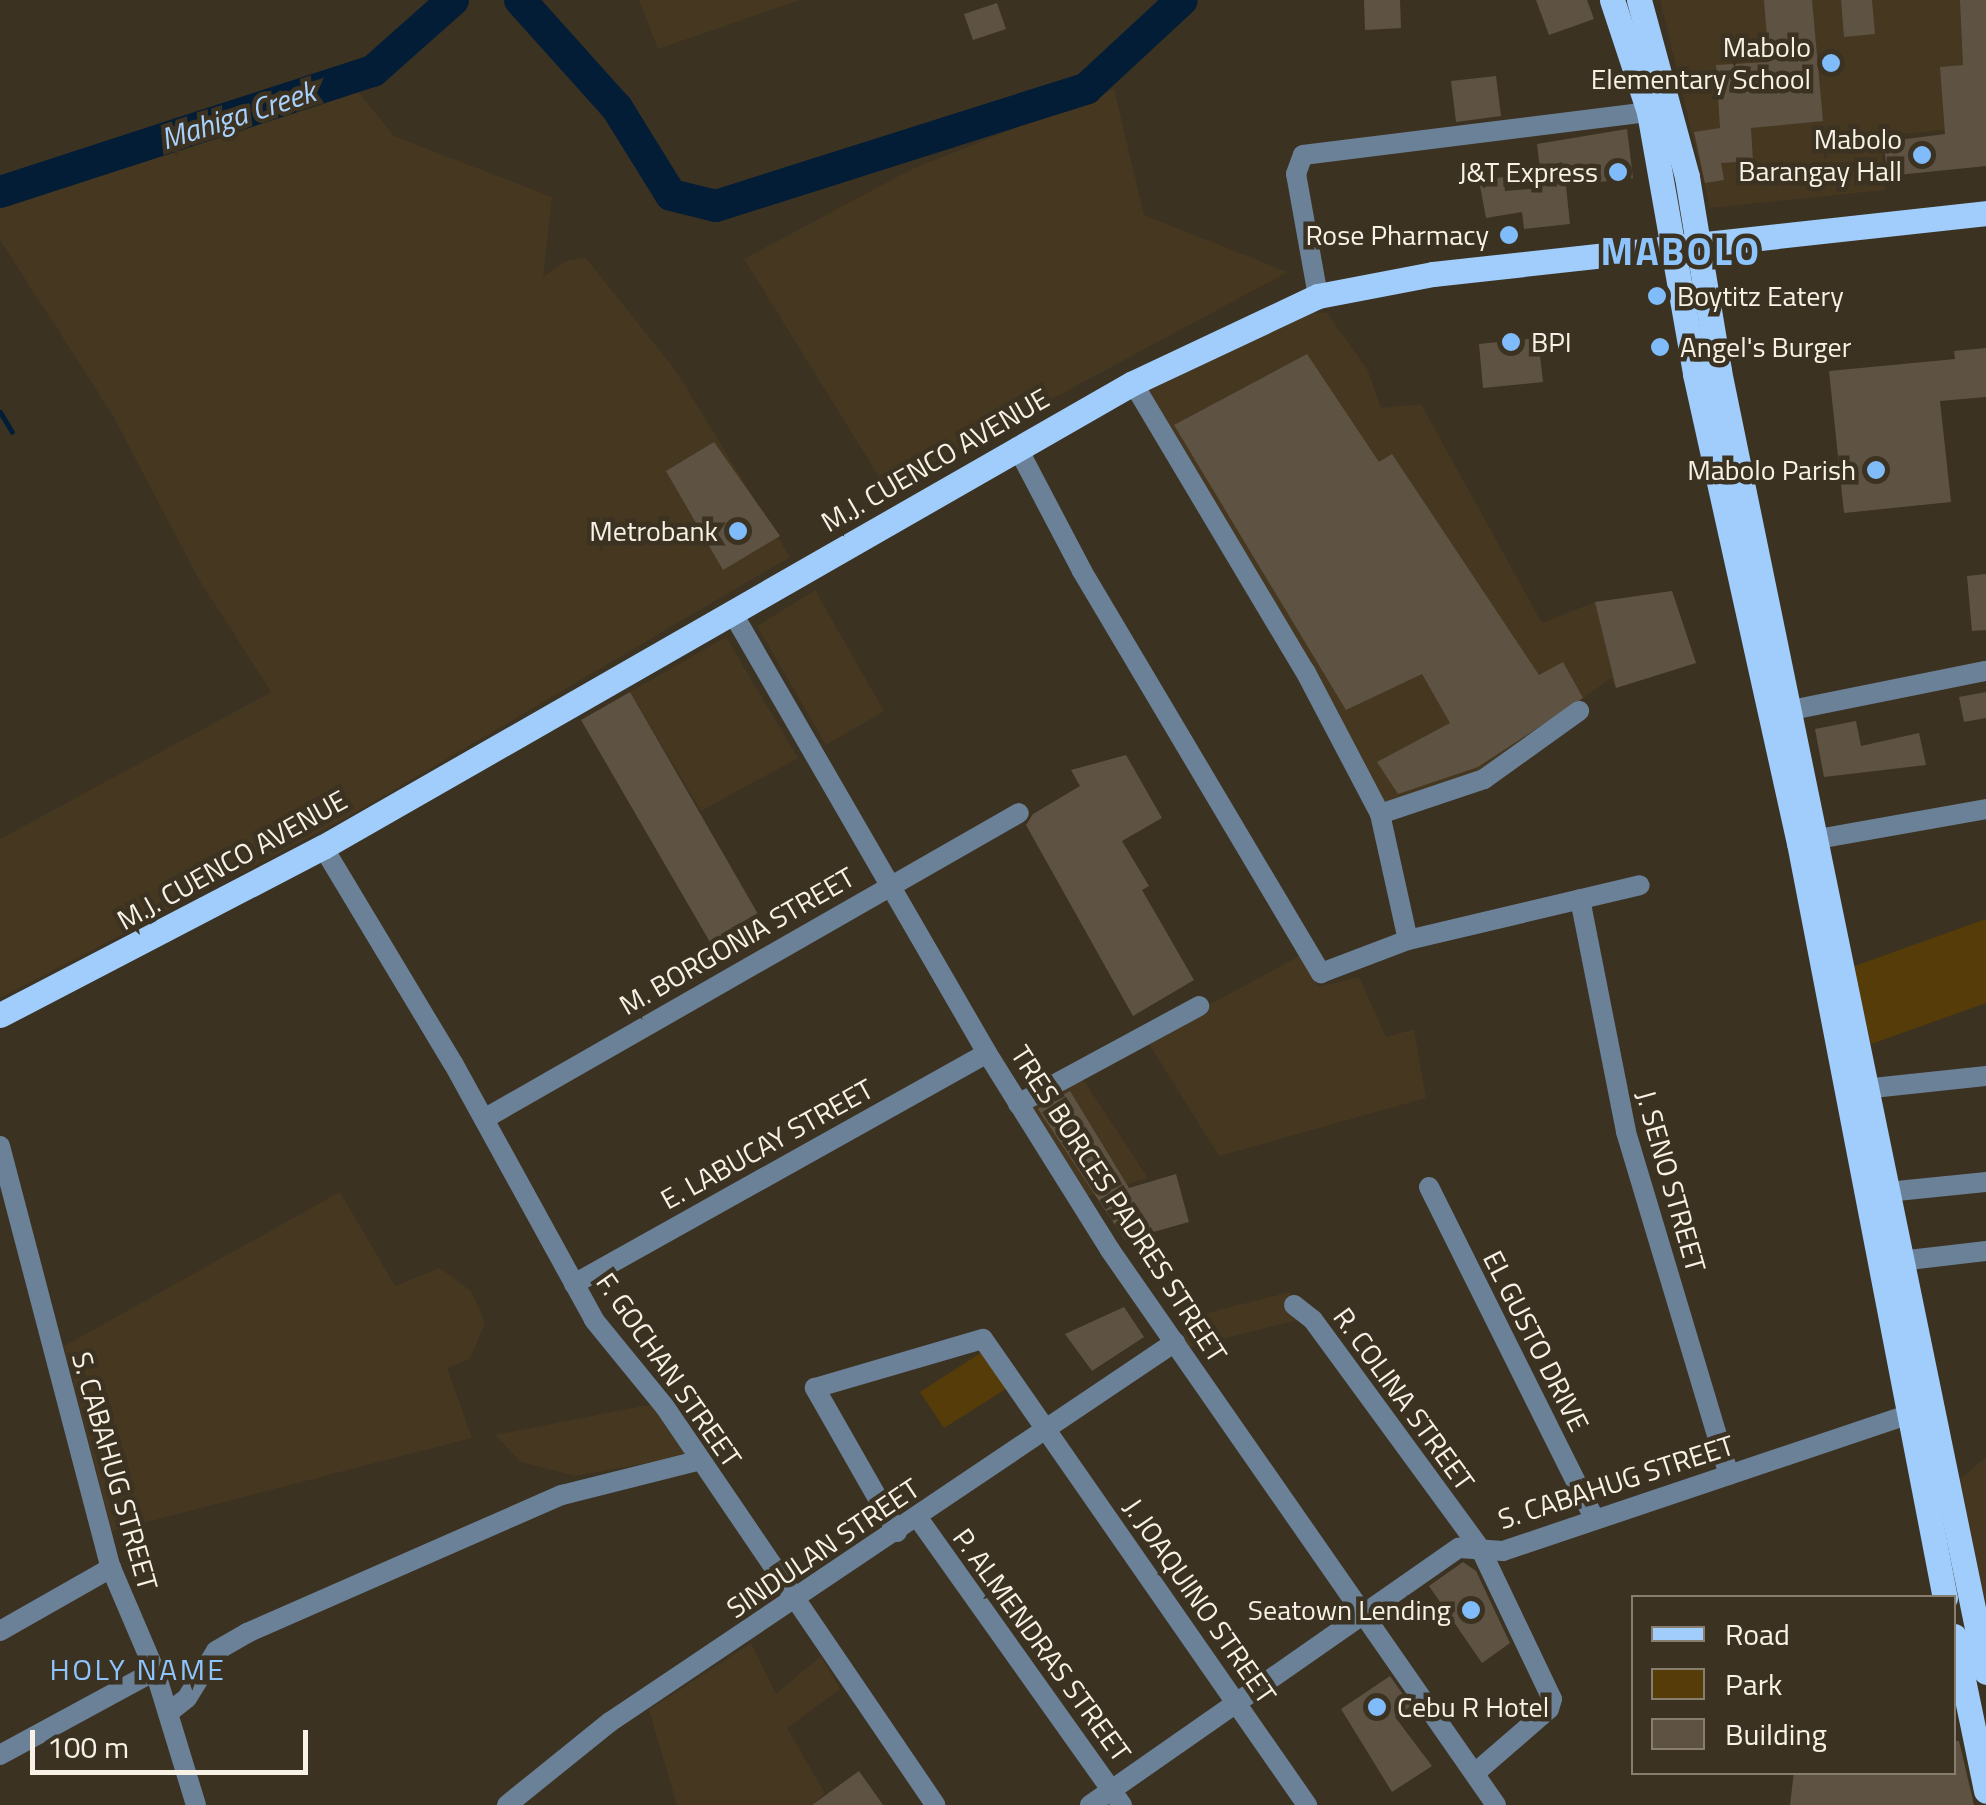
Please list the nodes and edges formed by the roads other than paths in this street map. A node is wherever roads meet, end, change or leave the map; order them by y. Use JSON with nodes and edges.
{"nodes":[{"id":1,"x":1612,"y":0,"type":"edge"},
{"id":2,"x":1639,"y":0,"type":"edge"},
{"id":3,"x":1649,"y":112,"type":"junction"},
{"id":4,"x":1986,"y":213,"type":"edge"},
{"id":5,"x":1684,"y":248,"type":"junction"},
{"id":6,"x":1318,"y":296,"type":"junction"},
{"id":7,"x":1133,"y":382,"type":"junction"},
{"id":8,"x":1017,"y":447,"type":"junction"},
{"id":9,"x":732,"y":612,"type":"junction"},
{"id":10,"x":1986,"y":671,"type":"edge"},
{"id":11,"x":1578,"y":711,"type":"dead end"},
{"id":12,"x":1781,"y":712,"type":"junction"},
{"id":13,"x":1986,"y":809,"type":"edge"},
{"id":14,"x":1020,"y":813,"type":"dead end"},
{"id":15,"x":1380,"y":814,"type":"junction"},
{"id":16,"x":1808,"y":841,"type":"junction"},
{"id":17,"x":323,"y":847,"type":"junction"},
{"id":18,"x":888,"y":885,"type":"junction"},
{"id":19,"x":1640,"y":885,"type":"dead end"},
{"id":20,"x":1580,"y":899,"type":"junction"},
{"id":21,"x":1408,"y":940,"type":"junction"},
{"id":22,"x":1199,"y":1006,"type":"dead end"},
{"id":23,"x":0,"y":1015,"type":"edge"},
{"id":24,"x":987,"y":1054,"type":"junction"},
{"id":25,"x":1986,"y":1076,"type":"edge"},
{"id":26,"x":1856,"y":1090,"type":"junction"},
{"id":27,"x":1018,"y":1104,"type":"junction"},
{"id":28,"x":484,"y":1120,"type":"junction"},
{"id":29,"x":0,"y":1146,"type":"edge"},
{"id":30,"x":1986,"y":1182,"type":"edge"},
{"id":31,"x":1429,"y":1187,"type":"dead end"},
{"id":32,"x":1887,"y":1192,"type":"junction"},
{"id":33,"x":1986,"y":1251,"type":"edge"},
{"id":34,"x":1900,"y":1261,"type":"junction"},
{"id":35,"x":574,"y":1284,"type":"junction"},
{"id":36,"x":1294,"y":1305,"type":"dead end"},
{"id":37,"x":1175,"y":1342,"type":"junction"},
{"id":38,"x":1918,"y":1411,"type":"junction"},
{"id":39,"x":1047,"y":1429,"type":"junction"},
{"id":40,"x":700,"y":1460,"type":"junction"},
{"id":41,"x":1729,"y":1475,"type":"junction"},
{"id":42,"x":918,"y":1518,"type":"junction"},
{"id":43,"x":1594,"y":1518,"type":"junction"},
{"id":44,"x":897,"y":1532,"type":"junction"},
{"id":45,"x":1480,"y":1548,"type":"junction"},
{"id":46,"x":110,"y":1568,"type":"junction"},
{"id":47,"x":1945,"y":1595,"type":"edge"},
{"id":48,"x":794,"y":1602,"type":"junction"},
{"id":49,"x":1364,"y":1611,"type":"junction"},
{"id":50,"x":1982,"y":1619,"type":"edge"},
{"id":51,"x":0,"y":1630,"type":"edge"},
{"id":52,"x":1956,"y":1636,"type":"edge"},
{"id":53,"x":1956,"y":1647,"type":"edge"},
{"id":54,"x":156,"y":1672,"type":"junction"},
{"id":55,"x":1986,"y":1672,"type":"edge"},
{"id":56,"x":1237,"y":1704,"type":"junction"},
{"id":57,"x":168,"y":1712,"type":"junction"},
{"id":58,"x":0,"y":1755,"type":"edge"},
{"id":59,"x":1475,"y":1773,"type":"junction"},
{"id":60,"x":1986,"y":1791,"type":"edge"},
{"id":61,"x":1117,"y":1798,"type":"edge"},
{"id":62,"x":510,"y":1804,"type":"edge"},
{"id":63,"x":196,"y":1805,"type":"edge"},
{"id":64,"x":935,"y":1805,"type":"edge"},
{"id":65,"x":1090,"y":1805,"type":"edge"},
{"id":66,"x":1307,"y":1805,"type":"edge"},
{"id":67,"x":1496,"y":1805,"type":"edge"}],
"edges":[{"from":1,"to":3,"type":"main road"},
{"from":2,"to":5,"type":"main road"},
{"from":3,"to":5,"type":"main road"},
{"from":3,"to":6,"type":"street"},
{"from":4,"to":5,"type":"main road","name":"M.J. CUENCO AVENUE"},
{"from":5,"to":6,"type":"main road","name":"M.J. CUENCO AVENUE"},
{"from":5,"to":12,"type":"main road"},
{"from":6,"to":7,"type":"main road","name":"M.J. CUENCO AVENUE"},
{"from":7,"to":8,"type":"main road","name":"M.J. CUENCO AVENUE"},
{"from":7,"to":15,"type":"street"},
{"from":8,"to":9,"type":"main road","name":"M.J. CUENCO AVENUE"},
{"from":8,"to":21,"type":"street"},
{"from":9,"to":17,"type":"main road","name":"M.J. CUENCO AVENUE"},
{"from":9,"to":18,"type":"street","name":"TRES BORCES PADRES STREET"},
{"from":10,"to":12,"type":"street"},
{"from":11,"to":15,"type":"street"},
{"from":12,"to":16,"type":"main road"},
{"from":13,"to":16,"type":"street"},
{"from":14,"to":18,"type":"street","name":"M. BORGONIA STREET"},
{"from":15,"to":21,"type":"street"},
{"from":16,"to":26,"type":"main road"},
{"from":17,"to":23,"type":"main road","name":"M.J. CUENCO AVENUE"},
{"from":17,"to":28,"type":"street","name":"F. GOCHAN STREET"},
{"from":18,"to":24,"type":"street","name":"TRES BORCES PADRES STREET"},
{"from":18,"to":28,"type":"street","name":"M. BORGONIA STREET"},
{"from":19,"to":20,"type":"street"},
{"from":20,"to":21,"type":"street"},
{"from":20,"to":41,"type":"street","name":"J. SENO STREET"},
{"from":22,"to":27,"type":"street"},
{"from":24,"to":27,"type":"street","name":"TRES BORCES PADRES STREET"},
{"from":24,"to":35,"type":"street","name":"E. LABUCAY STREET"},
{"from":25,"to":26,"type":"street"},
{"from":26,"to":32,"type":"main road"},
{"from":26,"to":38,"type":"main road"},
{"from":27,"to":37,"type":"street","name":"TRES BORCES PADRES STREET"},
{"from":28,"to":35,"type":"street","name":"F. GOCHAN STREET"},
{"from":29,"to":46,"type":"street","name":"S. CABAHUG STREET"},
{"from":30,"to":32,"type":"street"},
{"from":31,"to":43,"type":"street","name":"EL GUSTO DRIVE"},
{"from":32,"to":34,"type":"main road"},
{"from":33,"to":34,"type":"street"},
{"from":34,"to":38,"type":"main road"},
{"from":35,"to":40,"type":"street","name":"F. GOCHAN STREET"},
{"from":36,"to":45,"type":"street","name":"R. COLINA STREET"},
{"from":37,"to":39,"type":"street","name":"SINDULAN STREET"},
{"from":37,"to":49,"type":"street","name":"TRES BORCES PADRES STREET"},
{"from":38,"to":41,"type":"street","name":"S. CABAHUG STREET"},
{"from":38,"to":47,"type":"main road"},
{"from":38,"to":50,"type":"main road"},
{"from":39,"to":42,"type":"street","name":"SINDULAN STREET"},
{"from":39,"to":44,"type":"street","name":"J. JOAQUINO STREET"},
{"from":39,"to":56,"type":"street","name":"J. JOAQUINO STREET"},
{"from":40,"to":48,"type":"street","name":"F. GOCHAN STREET"},
{"from":40,"to":57,"type":"street"},
{"from":41,"to":43,"type":"street","name":"S. CABAHUG STREET"},
{"from":42,"to":44,"type":"street","name":"SINDULAN STREET"},
{"from":42,"to":61,"type":"street","name":"P. ALMENDRAS STREET"},
{"from":43,"to":45,"type":"street","name":"S. CABAHUG STREET"},
{"from":44,"to":48,"type":"street","name":"SINDULAN STREET"},
{"from":45,"to":49,"type":"street","name":"S. CABAHUG STREET"},
{"from":45,"to":59,"type":"street","name":"R. COLINA STREET"},
{"from":46,"to":51,"type":"street"},
{"from":46,"to":54,"type":"street","name":"S. CABAHUG STREET"},
{"from":48,"to":62,"type":"street","name":"SINDULAN STREET"},
{"from":48,"to":64,"type":"street","name":"F. GOCHAN STREET"},
{"from":49,"to":56,"type":"street","name":"S. CABAHUG STREET"},
{"from":49,"to":59,"type":"street","name":"TRES BORCES PADRES STREET"},
{"from":50,"to":52,"type":"street"},
{"from":50,"to":55,"type":"main road"},
{"from":53,"to":60,"type":"main road"},
{"from":54,"to":57,"type":"street","name":"S. CABAHUG STREET"},
{"from":54,"to":58,"type":"street"},
{"from":56,"to":61,"type":"street","name":"S. CABAHUG STREET"},
{"from":56,"to":66,"type":"street","name":"J. JOAQUINO STREET"},
{"from":57,"to":63,"type":"street","name":"S. CABAHUG STREET"},
{"from":59,"to":67,"type":"street","name":"TRES BORCES PADRES STREET"},
{"from":61,"to":65,"type":"street","name":"S. CABAHUG STREET"}]}
